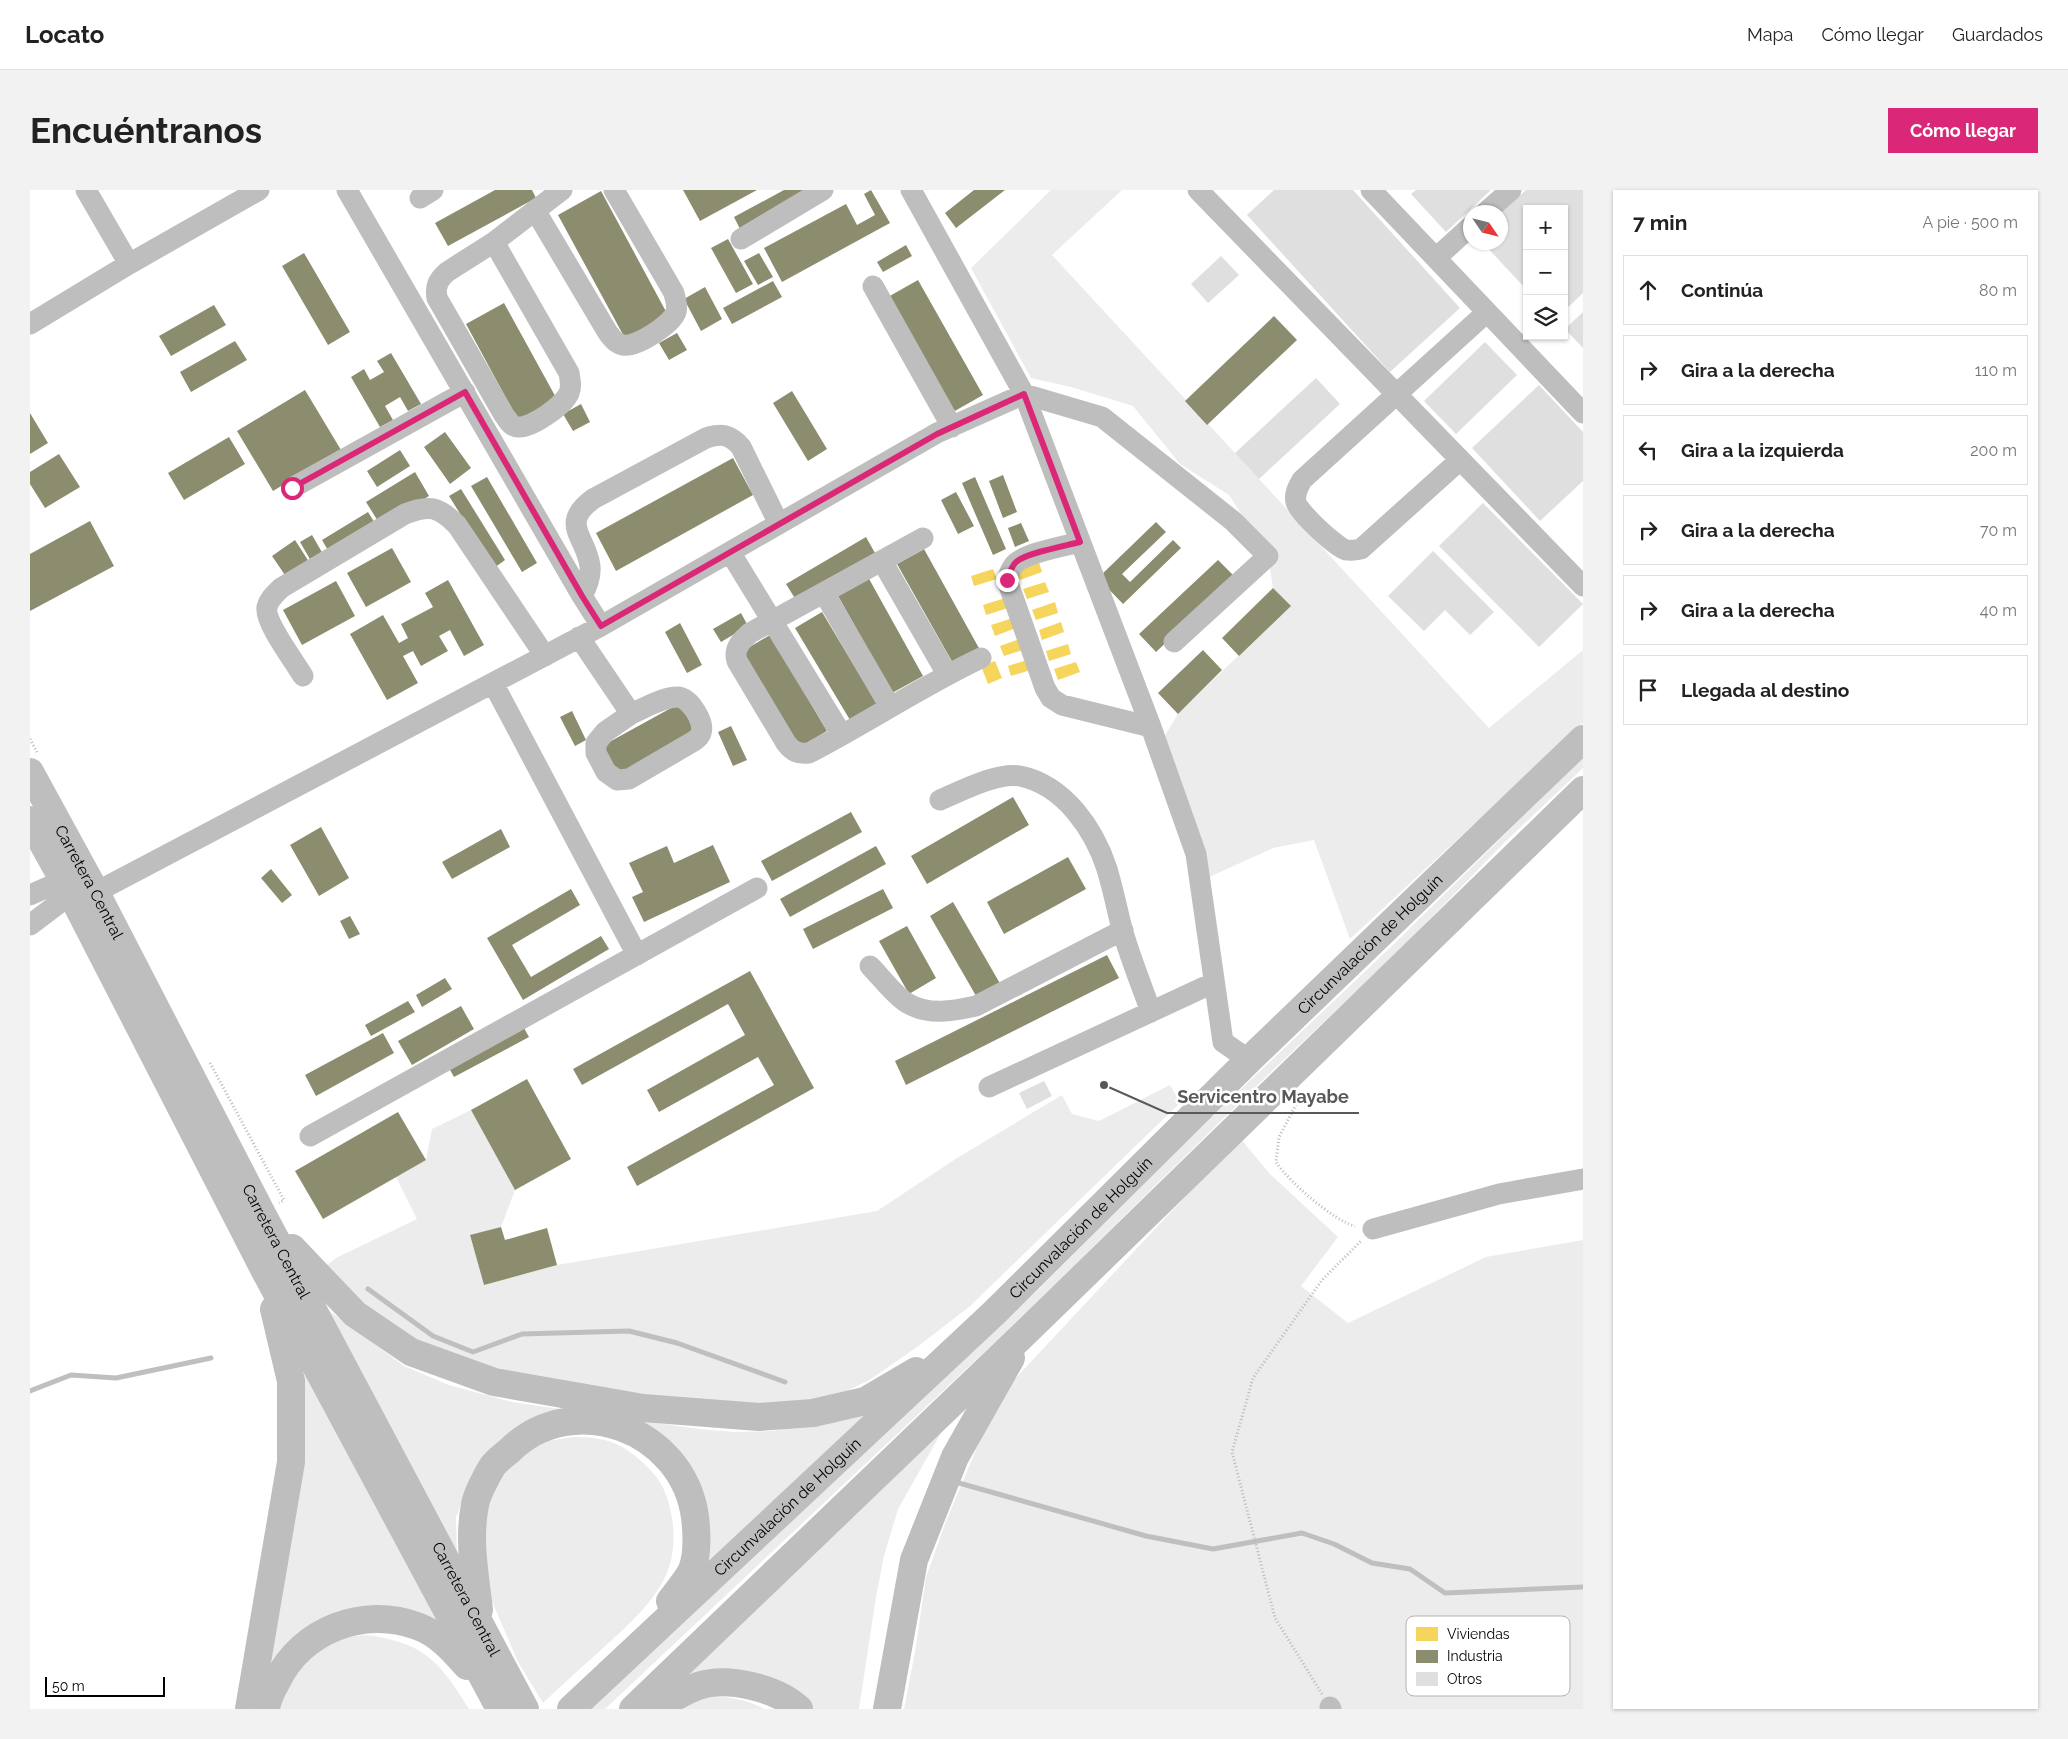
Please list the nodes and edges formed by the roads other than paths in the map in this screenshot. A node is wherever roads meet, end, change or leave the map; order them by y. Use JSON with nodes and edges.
{"nodes":[{"id":1,"x":259,"y":190,"type":"edge"},
{"id":2,"x":347,"y":190,"type":"edge"},
{"id":3,"x":562,"y":190,"type":"edge"},
{"id":4,"x":614,"y":190,"type":"edge"},
{"id":5,"x":823,"y":190,"type":"edge"},
{"id":6,"x":911,"y":190,"type":"edge"},
{"id":7,"x":1198,"y":190,"type":"edge"},
{"id":8,"x":1371,"y":190,"type":"edge"},
{"id":9,"x":1511,"y":190,"type":"edge"},
{"id":10,"x":90,"y":191,"type":"edge"},
{"id":11,"x":1494,"y":205,"type":"edge"},
{"id":12,"x":535,"y":210,"type":"junction"},
{"id":13,"x":1463,"y":233,"type":"edge"},
{"id":14,"x":741,"y":239,"type":"dead end"},
{"id":15,"x":494,"y":242,"type":"junction"},
{"id":16,"x":1436,"y":258,"type":"junction"},
{"id":17,"x":129,"y":264,"type":"junction"},
{"id":18,"x":873,"y":286,"type":"dead end"},
{"id":19,"x":1487,"y":312,"type":"junction"},
{"id":20,"x":30,"y":324,"type":"edge"},
{"id":21,"x":465,"y":392,"type":"junction"},
{"id":22,"x":1024,"y":394,"type":"junction"},
{"id":23,"x":1396,"y":394,"type":"junction"},
{"id":24,"x":1583,"y":413,"type":"edge"},
{"id":25,"x":952,"y":427,"type":"junction"},
{"id":26,"x":1460,"y":460,"type":"junction"},
{"id":27,"x":292,"y":488,"type":"dead end"},
{"id":28,"x":779,"y":524,"type":"junction"},
{"id":29,"x":923,"y":538,"type":"dead end"},
{"id":30,"x":1080,"y":542,"type":"junction"},
{"id":31,"x":730,"y":552,"type":"junction"},
{"id":32,"x":882,"y":561,"type":"junction"},
{"id":33,"x":1583,"y":586,"type":"edge"},
{"id":34,"x":824,"y":593,"type":"junction"},
{"id":35,"x":582,"y":596,"type":"junction"},
{"id":36,"x":772,"y":622,"type":"junction"},
{"id":37,"x":601,"y":626,"type":"junction"},
{"id":38,"x":579,"y":637,"type":"junction"},
{"id":39,"x":1174,"y":642,"type":"dead end"},
{"id":40,"x":545,"y":656,"type":"junction"},
{"id":41,"x":981,"y":658,"type":"dead end"},
{"id":42,"x":947,"y":674,"type":"junction"},
{"id":43,"x":303,"y":676,"type":"dead end"},
{"id":44,"x":493,"y":683,"type":"junction"},
{"id":45,"x":890,"y":707,"type":"junction"},
{"id":46,"x":631,"y":714,"type":"junction"},
{"id":47,"x":1151,"y":727,"type":"junction"},
{"id":48,"x":842,"y":735,"type":"junction"},
{"id":49,"x":1583,"y":739,"type":"edge"},
{"id":50,"x":30,"y":772,"type":"edge"},
{"id":51,"x":1583,"y":790,"type":"edge"},
{"id":52,"x":940,"y":800,"type":"dead end"},
{"id":53,"x":30,"y":820,"type":"edge"},
{"id":54,"x":757,"y":888,"type":"dead end"},
{"id":55,"x":77,"y":892,"type":"junction"},
{"id":56,"x":30,"y":895,"type":"edge"},
{"id":57,"x":30,"y":925,"type":"edge"},
{"id":58,"x":1123,"y":930,"type":"junction"},
{"id":59,"x":637,"y":955,"type":"junction"},
{"id":60,"x":870,"y":966,"type":"dead end"},
{"id":61,"x":1214,"y":983,"type":"junction"},
{"id":62,"x":1150,"y":1012,"type":"junction"},
{"id":63,"x":1248,"y":1060,"type":"junction"},
{"id":64,"x":989,"y":1086,"type":"dead end"},
{"id":65,"x":310,"y":1136,"type":"dead end"},
{"id":66,"x":1583,"y":1179,"type":"edge"},
{"id":67,"x":261,"y":1212,"type":"junction"},
{"id":68,"x":1373,"y":1229,"type":"road end"},
{"id":69,"x":265,"y":1271,"type":"junction"},
{"id":70,"x":994,"y":1313,"type":"junction"},
{"id":71,"x":1026,"y":1332,"type":"junction"},
{"id":72,"x":481,"y":1627,"type":"junction"},
{"id":73,"x":595,"y":1686,"type":"junction"},
{"id":74,"x":497,"y":1704,"type":"edge"},
{"id":75,"x":249,"y":1709,"type":"edge"},
{"id":76,"x":266,"y":1709,"type":"edge"},
{"id":77,"x":525,"y":1709,"type":"edge"},
{"id":78,"x":570,"y":1709,"type":"edge"},
{"id":79,"x":633,"y":1709,"type":"edge"},
{"id":80,"x":653,"y":1709,"type":"edge"},
{"id":81,"x":799,"y":1709,"type":"edge"},
{"id":82,"x":887,"y":1709,"type":"edge"}],
"edges":[{"from":1,"to":17,"type":"street"},
{"from":2,"to":21,"type":"street"},
{"from":3,"to":12,"type":"street"},
{"from":4,"to":12,"type":"street"},
{"from":5,"to":14,"type":"street"},
{"from":6,"to":22,"type":"street"},
{"from":7,"to":23,"type":"street"},
{"from":8,"to":16,"type":"street"},
{"from":9,"to":11,"type":"street"},
{"from":10,"to":17,"type":"street"},
{"from":12,"to":15,"type":"street"},
{"from":13,"to":16,"type":"street"},
{"from":15,"to":15,"type":"street"},
{"from":16,"to":19,"type":"street"},
{"from":17,"to":20,"type":"street"},
{"from":18,"to":25,"type":"street"},
{"from":19,"to":23,"type":"street"},
{"from":19,"to":24,"type":"street"},
{"from":21,"to":27,"type":"street"},
{"from":21,"to":35,"type":"street"},
{"from":22,"to":25,"type":"street"},
{"from":22,"to":30,"type":"street"},
{"from":22,"to":39,"type":"street"},
{"from":23,"to":26,"type":"street"},
{"from":23,"to":26,"type":"street"},
{"from":25,"to":28,"type":"street"},
{"from":26,"to":33,"type":"street"},
{"from":28,"to":31,"type":"street"},
{"from":28,"to":35,"type":"street"},
{"from":29,"to":32,"type":"street"},
{"from":30,"to":47,"type":"street"},
{"from":30,"to":47,"type":"street"},
{"from":31,"to":36,"type":"street"},
{"from":31,"to":37,"type":"street"},
{"from":32,"to":34,"type":"street"},
{"from":32,"to":42,"type":"street"},
{"from":34,"to":36,"type":"street"},
{"from":34,"to":45,"type":"street"},
{"from":35,"to":37,"type":"street"},
{"from":36,"to":48,"type":"street"},
{"from":36,"to":48,"type":"street"},
{"from":37,"to":38,"type":"street"},
{"from":38,"to":40,"type":"street"},
{"from":38,"to":46,"type":"street"},
{"from":40,"to":43,"type":"street"},
{"from":40,"to":44,"type":"street"},
{"from":41,"to":42,"type":"street"},
{"from":42,"to":45,"type":"street"},
{"from":44,"to":55,"type":"street"},
{"from":44,"to":59,"type":"street"},
{"from":45,"to":48,"type":"street"},
{"from":46,"to":46,"type":"street"},
{"from":47,"to":61,"type":"street"},
{"from":49,"to":63,"type":"highway","name":"Circunvalación de Holguín"},
{"from":50,"to":55,"type":"highway","name":"Carretera Central"},
{"from":51,"to":71,"type":"highway"},
{"from":52,"to":58,"type":"street"},
{"from":53,"to":55,"type":"highway","name":"Carretera Central"},
{"from":54,"to":59,"type":"street"},
{"from":55,"to":56,"type":"street"},
{"from":55,"to":57,"type":"street"},
{"from":55,"to":67,"type":"highway","name":"Carretera Central"},
{"from":55,"to":69,"type":"highway","name":"Carretera Central"},
{"from":58,"to":60,"type":"street"},
{"from":58,"to":62,"type":"street"},
{"from":59,"to":65,"type":"street"},
{"from":61,"to":62,"type":"street"},
{"from":61,"to":63,"type":"street"},
{"from":62,"to":64,"type":"street"},
{"from":63,"to":70,"type":"highway","name":"Circunvalación de Holguín"},
{"from":66,"to":68,"type":"street"},
{"from":67,"to":70,"type":"highway"},
{"from":67,"to":72,"type":"highway","name":"Carretera Central"},
{"from":69,"to":74,"type":"highway","name":"Carretera Central"},
{"from":69,"to":75,"type":"highway"},
{"from":70,"to":73,"type":"highway","name":"Circunvalación de Holguín"},
{"from":71,"to":79,"type":"highway"},
{"from":71,"to":82,"type":"highway"},
{"from":72,"to":73,"type":"highway"},
{"from":72,"to":77,"type":"highway","name":"Carretera Central"},
{"from":73,"to":78,"type":"highway","name":"Circunvalación de Holguín"},
{"from":74,"to":76,"type":"highway"},
{"from":80,"to":81,"type":"highway"}]}
